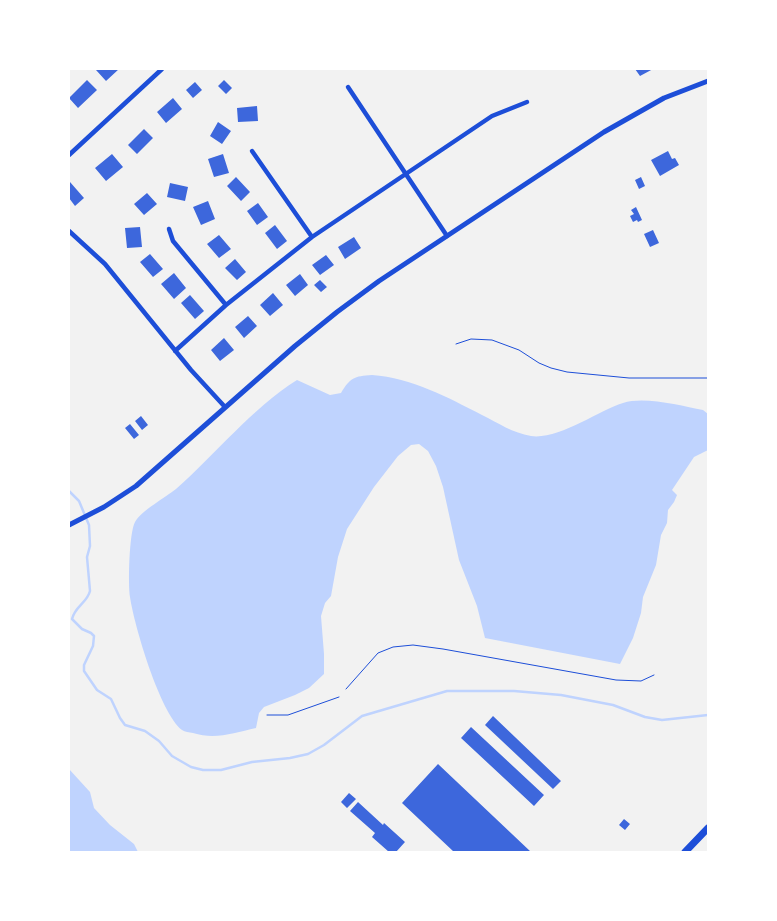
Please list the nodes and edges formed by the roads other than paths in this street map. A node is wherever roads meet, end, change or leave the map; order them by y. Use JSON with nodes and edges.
{"nodes":[{"id":1,"x":162,"y":69,"type":"edge"},
{"id":2,"x":708,"y":81,"type":"edge"},
{"id":3,"x":348,"y":87,"type":"dead end"},
{"id":4,"x":527,"y":102,"type":"dead end"},
{"id":5,"x":252,"y":151,"type":"dead end"},
{"id":6,"x":69,"y":155,"type":"edge"},
{"id":7,"x":406,"y":174,"type":"junction"},
{"id":8,"x":169,"y":229,"type":"dead end"},
{"id":9,"x":69,"y":231,"type":"edge"},
{"id":10,"x":447,"y":236,"type":"junction"},
{"id":11,"x":312,"y":237,"type":"junction"},
{"id":12,"x":226,"y":305,"type":"junction"},
{"id":13,"x":175,"y":351,"type":"junction"},
{"id":14,"x":225,"y":407,"type":"junction"},
{"id":15,"x":69,"y":525,"type":"edge"},
{"id":16,"x":708,"y":828,"type":"edge"},
{"id":17,"x":685,"y":852,"type":"edge"}],
"edges":[{"from":1,"to":6,"type":"street"},
{"from":2,"to":10,"type":"street"},
{"from":3,"to":7,"type":"street"},
{"from":4,"to":7,"type":"street"},
{"from":5,"to":11,"type":"street"},
{"from":7,"to":10,"type":"street"},
{"from":7,"to":11,"type":"street"},
{"from":8,"to":12,"type":"street"},
{"from":9,"to":13,"type":"street"},
{"from":10,"to":14,"type":"street"},
{"from":11,"to":12,"type":"street"},
{"from":12,"to":13,"type":"street"},
{"from":13,"to":14,"type":"street"},
{"from":14,"to":15,"type":"street"},
{"from":16,"to":17,"type":"highway"}]}
